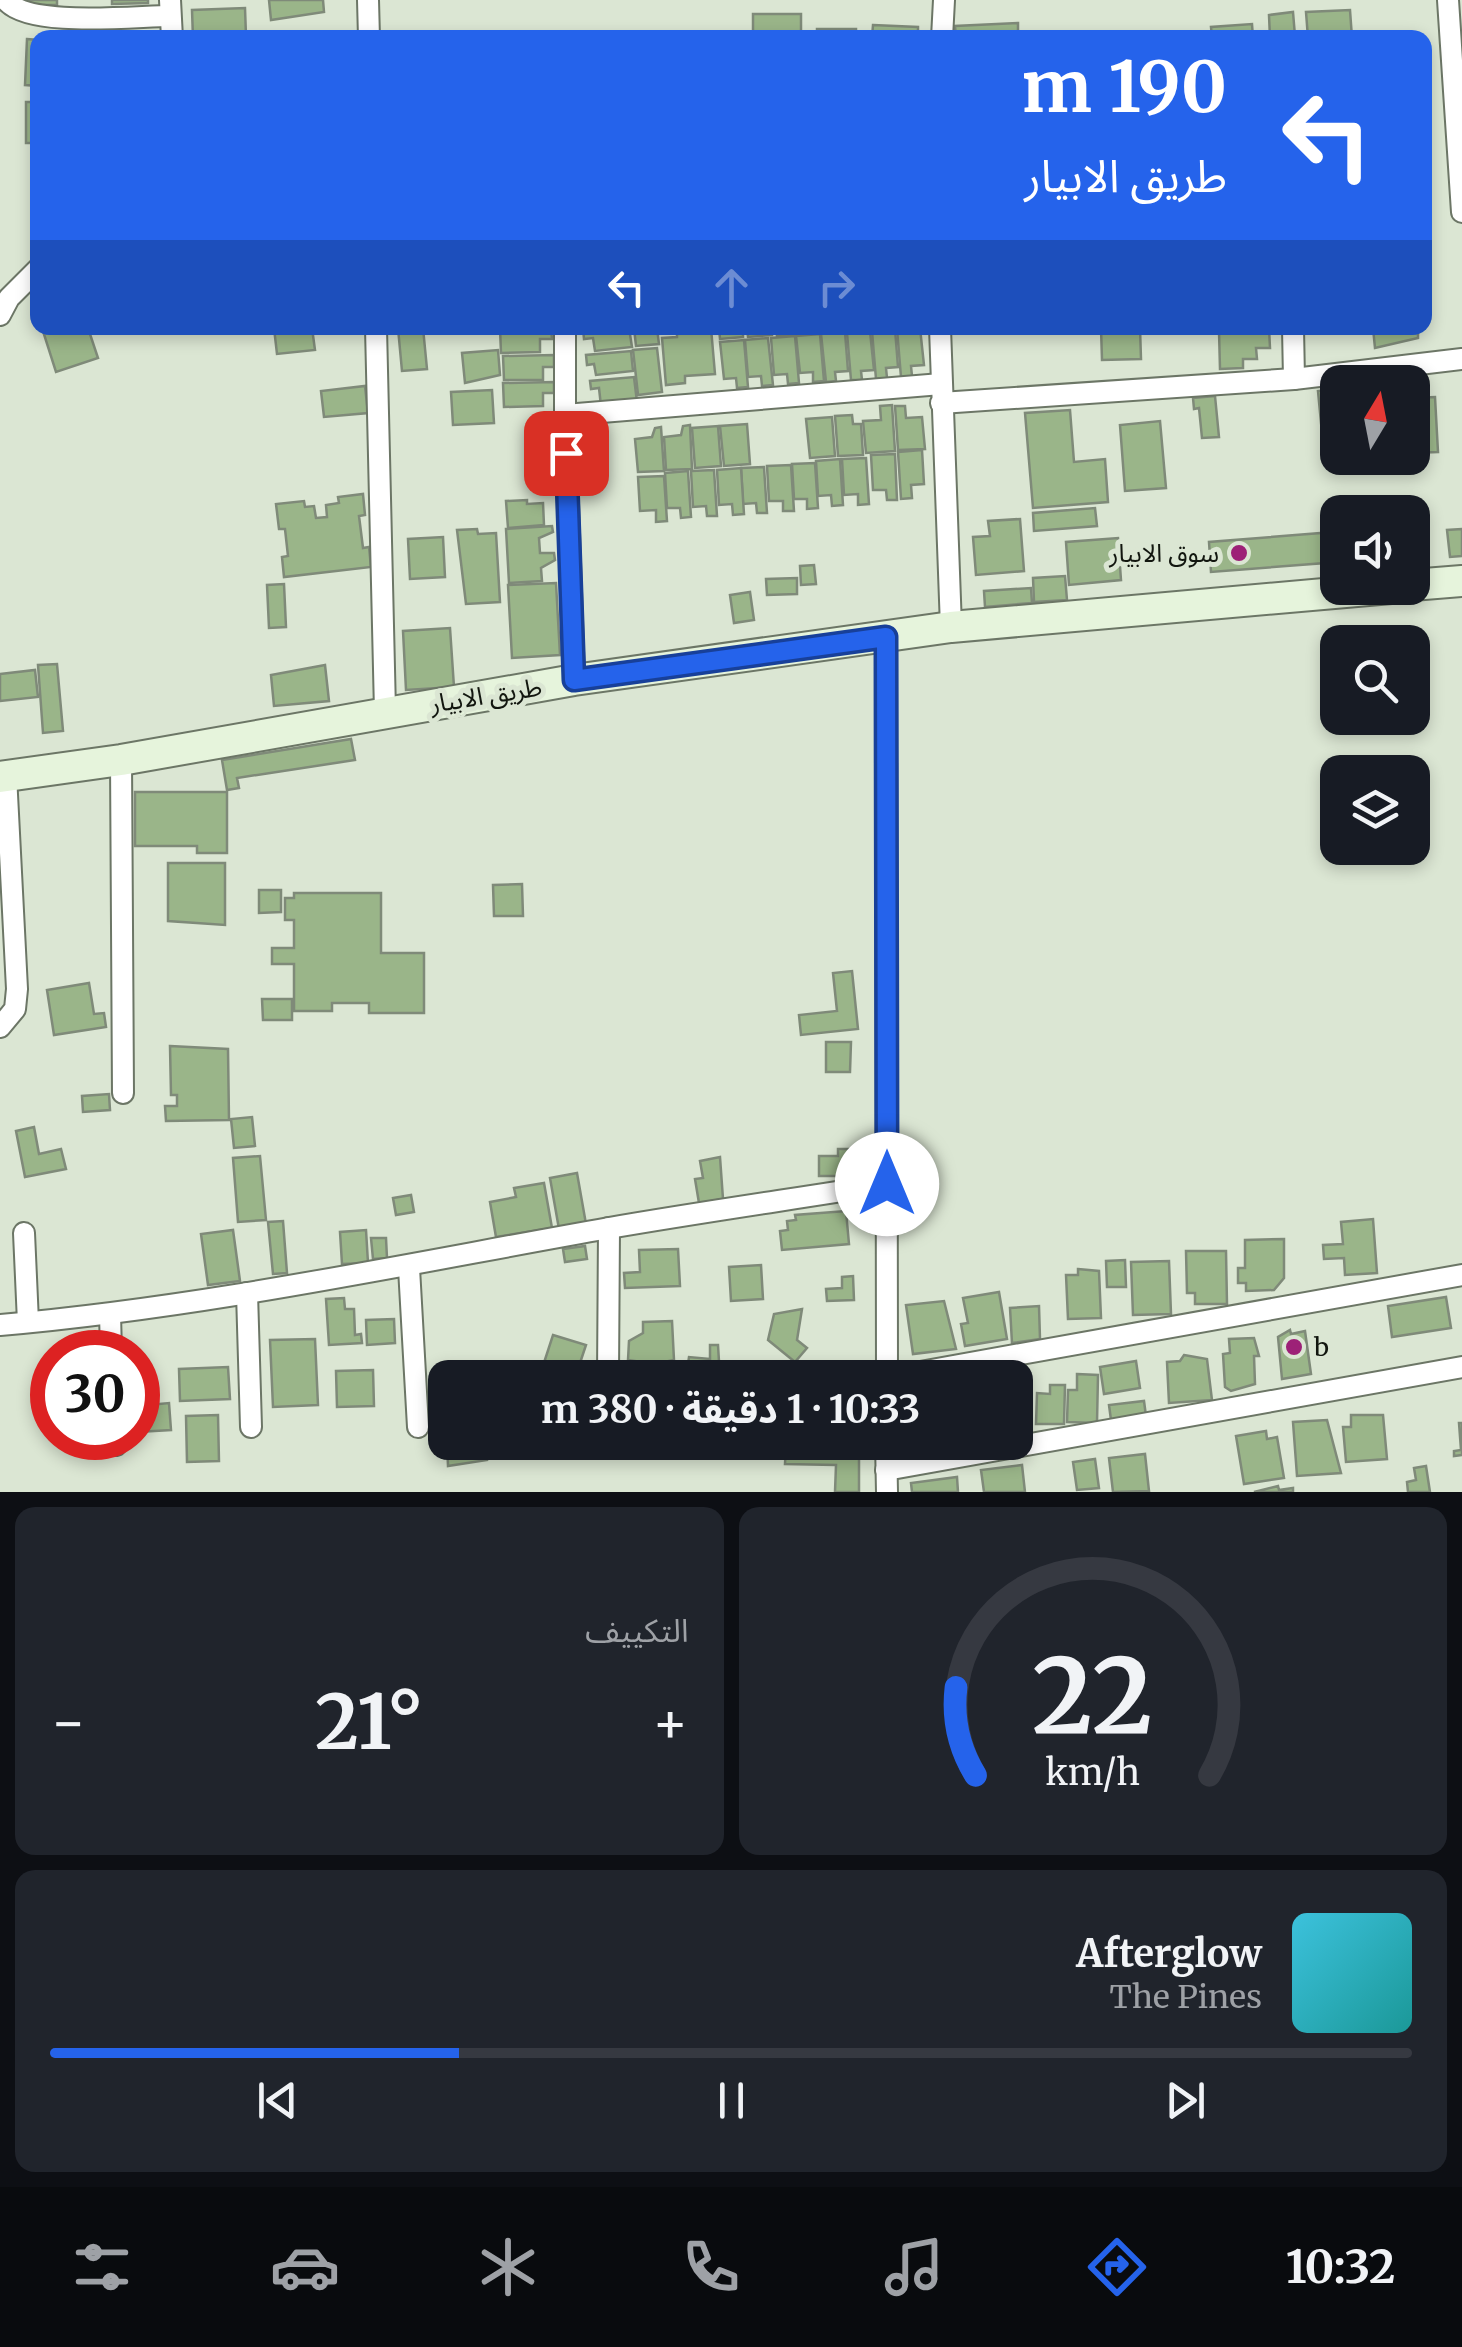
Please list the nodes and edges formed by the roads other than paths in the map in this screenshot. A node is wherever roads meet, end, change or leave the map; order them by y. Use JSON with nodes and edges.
{"nodes":[{"id":1,"x":6,"y":0,"type":"edge"},
{"id":2,"x":368,"y":0,"type":"edge"},
{"id":3,"x":944,"y":0,"type":"edge"},
{"id":4,"x":1448,"y":0,"type":"edge"},
{"id":5,"x":171,"y":18,"type":"edge"},
{"id":6,"x":369,"y":30,"type":"edge"},
{"id":7,"x":942,"y":30,"type":"edge"},
{"id":8,"x":1462,"y":212,"type":"edge"},
{"id":9,"x":30,"y":274,"type":"edge"},
{"id":10,"x":0,"y":314,"type":"edge"},
{"id":11,"x":376,"y":335,"type":"edge"},
{"id":12,"x":565,"y":335,"type":"edge"},
{"id":13,"x":940,"y":335,"type":"edge"},
{"id":14,"x":1293,"y":335,"type":"edge"},
{"id":15,"x":1462,"y":359,"type":"edge"},
{"id":16,"x":1294,"y":379,"type":"junction"},
{"id":17,"x":941,"y":394,"type":"junction"},
{"id":18,"x":566,"y":415,"type":"junction"},
{"id":19,"x":1462,"y":581,"type":"edge"},
{"id":20,"x":1430,"y":584,"type":"edge"},
{"id":21,"x":1320,"y":594,"type":"edge"},
{"id":22,"x":950,"y":627,"type":"junction"},
{"id":23,"x":886,"y":637,"type":"junction"},
{"id":24,"x":574,"y":680,"type":"junction"},
{"id":25,"x":386,"y":710,"type":"junction"},
{"id":26,"x":121,"y":760,"type":"junction"},
{"id":27,"x":3,"y":776,"type":"edge"},
{"id":28,"x":0,"y":1027,"type":"edge"},
{"id":29,"x":123,"y":1093,"type":"dead end"},
{"id":30,"x":887,"y":1184,"type":"junction"},
{"id":31,"x":609,"y":1228,"type":"junction"},
{"id":32,"x":24,"y":1233,"type":"dead end"},
{"id":33,"x":409,"y":1268,"type":"junction"},
{"id":34,"x":1462,"y":1275,"type":"edge"},
{"id":35,"x":247,"y":1293,"type":"junction"},
{"id":36,"x":110,"y":1314,"type":"junction"},
{"id":37,"x":28,"y":1322,"type":"junction"},
{"id":38,"x":0,"y":1325,"type":"edge"},
{"id":39,"x":111,"y":1330,"type":"edge"},
{"id":40,"x":608,"y":1360,"type":"edge"},
{"id":41,"x":887,"y":1360,"type":"edge"},
{"id":42,"x":987,"y":1360,"type":"edge"},
{"id":43,"x":1462,"y":1367,"type":"edge"},
{"id":44,"x":251,"y":1427,"type":"dead end"},
{"id":45,"x":418,"y":1427,"type":"dead end"},
{"id":46,"x":886,"y":1481,"type":"edge"}],
"edges":[{"from":1,"to":5,"type":"street"},
{"from":2,"to":6,"type":"street"},
{"from":3,"to":7,"type":"street"},
{"from":4,"to":8,"type":"street"},
{"from":9,"to":10,"type":"street"},
{"from":11,"to":25,"type":"street"},
{"from":12,"to":18,"type":"street"},
{"from":13,"to":17,"type":"street"},
{"from":14,"to":16,"type":"street"},
{"from":15,"to":16,"type":"street"},
{"from":16,"to":17,"type":"street"},
{"from":17,"to":18,"type":"street"},
{"from":17,"to":22,"type":"street"},
{"from":18,"to":24,"type":"street"},
{"from":19,"to":20,"type":"main road"},
{"from":21,"to":22,"type":"main road","name":"طريق الابيار"},
{"from":22,"to":23,"type":"main road","name":"طريق الابيار"},
{"from":23,"to":24,"type":"main road","name":"طريق الابيار"},
{"from":23,"to":30,"type":"street"},
{"from":24,"to":25,"type":"main road","name":"طريق الابيار"},
{"from":25,"to":26,"type":"main road","name":"طريق الابيار"},
{"from":26,"to":27,"type":"main road","name":"طريق الابيار"},
{"from":26,"to":29,"type":"street"},
{"from":27,"to":28,"type":"street"},
{"from":30,"to":31,"type":"street"},
{"from":30,"to":41,"type":"street"},
{"from":31,"to":33,"type":"street"},
{"from":31,"to":40,"type":"street"},
{"from":32,"to":37,"type":"street"},
{"from":33,"to":35,"type":"street"},
{"from":33,"to":45,"type":"street"},
{"from":34,"to":42,"type":"street"},
{"from":35,"to":36,"type":"street"},
{"from":35,"to":44,"type":"street"},
{"from":36,"to":37,"type":"street"},
{"from":36,"to":39,"type":"street"},
{"from":37,"to":38,"type":"street"},
{"from":43,"to":46,"type":"street"}]}
